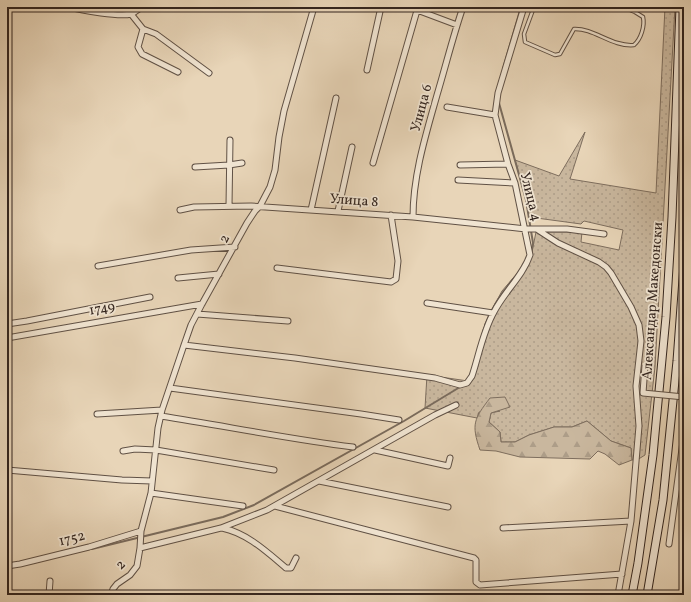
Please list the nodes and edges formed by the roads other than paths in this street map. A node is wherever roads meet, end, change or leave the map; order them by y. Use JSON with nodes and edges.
{"nodes":[{"id":1,"x":70,"y":7,"type":"edge"},
{"id":2,"x":142,"y":7,"type":"edge"},
{"id":3,"x":314,"y":7,"type":"edge"},
{"id":4,"x":381,"y":7,"type":"edge"},
{"id":5,"x":463,"y":7,"type":"edge"},
{"id":6,"x":524,"y":7,"type":"edge"},
{"id":7,"x":534,"y":7,"type":"edge"},
{"id":8,"x":623,"y":7,"type":"edge"},
{"id":9,"x":680,"y":7,"type":"edge"},
{"id":10,"x":417,"y":8,"type":"edge"},
{"id":11,"x":131,"y":14,"type":"junction"},
{"id":12,"x":457,"y":25,"type":"junction"},
{"id":13,"x":142,"y":29,"type":"junction"},
{"id":14,"x":367,"y":70,"type":"dead end"},
{"id":15,"x":178,"y":72,"type":"dead end"},
{"id":16,"x":209,"y":73,"type":"dead end"},
{"id":17,"x":336,"y":98,"type":"dead end"},
{"id":18,"x":447,"y":106,"type":"dead end"},
{"id":19,"x":495,"y":115,"type":"junction"},
{"id":20,"x":230,"y":140,"type":"dead end"},
{"id":21,"x":352,"y":147,"type":"dead end"},
{"id":22,"x":242,"y":163,"type":"dead end"},
{"id":23,"x":372,"y":163,"type":"dead end"},
{"id":24,"x":508,"y":164,"type":"junction"},
{"id":25,"x":229,"y":165,"type":"junction"},
{"id":26,"x":460,"y":165,"type":"dead end"},
{"id":27,"x":195,"y":167,"type":"dead end"},
{"id":28,"x":458,"y":180,"type":"dead end"},
{"id":29,"x":515,"y":183,"type":"junction"},
{"id":30,"x":229,"y":206,"type":"junction"},
{"id":31,"x":260,"y":206,"type":"junction"},
{"id":32,"x":180,"y":210,"type":"dead end"},
{"id":33,"x":311,"y":210,"type":"junction"},
{"id":34,"x":338,"y":212,"type":"junction"},
{"id":35,"x":391,"y":215,"type":"junction"},
{"id":36,"x":413,"y":217,"type":"junction"},
{"id":37,"x":526,"y":229,"type":"junction"},
{"id":38,"x":538,"y":230,"type":"junction"},
{"id":39,"x":604,"y":234,"type":"dead end"},
{"id":40,"x":235,"y":247,"type":"junction"},
{"id":41,"x":684,"y":265,"type":"edge"},
{"id":42,"x":98,"y":266,"type":"dead end"},
{"id":43,"x":277,"y":268,"type":"dead end"},
{"id":44,"x":219,"y":274,"type":"junction"},
{"id":45,"x":178,"y":278,"type":"dead end"},
{"id":46,"x":150,"y":298,"type":"dead end"},
{"id":47,"x":427,"y":303,"type":"dead end"},
{"id":48,"x":202,"y":304,"type":"junction"},
{"id":49,"x":493,"y":313,"type":"junction"},
{"id":50,"x":197,"y":314,"type":"junction"},
{"id":51,"x":288,"y":321,"type":"dead end"},
{"id":52,"x":7,"y":324,"type":"edge"},
{"id":53,"x":7,"y":338,"type":"edge"},
{"id":54,"x":184,"y":345,"type":"junction"},
{"id":55,"x":645,"y":365,"type":"dead end"},
{"id":56,"x":170,"y":388,"type":"junction"},
{"id":57,"x":684,"y":397,"type":"edge"},
{"id":58,"x":456,"y":405,"type":"dead end"},
{"id":59,"x":162,"y":410,"type":"junction"},
{"id":60,"x":97,"y":414,"type":"dead end"},
{"id":61,"x":161,"y":416,"type":"junction"},
{"id":62,"x":400,"y":420,"type":"dead end"},
{"id":63,"x":684,"y":434,"type":"edge"},
{"id":64,"x":353,"y":447,"type":"dead end"},
{"id":65,"x":156,"y":450,"type":"junction"},
{"id":66,"x":375,"y":450,"type":"junction"},
{"id":67,"x":123,"y":451,"type":"dead end"},
{"id":68,"x":450,"y":458,"type":"dead end"},
{"id":69,"x":7,"y":470,"type":"edge"},
{"id":70,"x":274,"y":470,"type":"dead end"},
{"id":71,"x":319,"y":481,"type":"junction"},
{"id":72,"x":152,"y":482,"type":"junction"},
{"id":73,"x":151,"y":493,"type":"junction"},
{"id":74,"x":243,"y":506,"type":"dead end"},
{"id":75,"x":275,"y":506,"type":"junction"},
{"id":76,"x":448,"y":507,"type":"dead end"},
{"id":77,"x":631,"y":521,"type":"junction"},
{"id":78,"x":221,"y":528,"type":"junction"},
{"id":79,"x":503,"y":528,"type":"dead end"},
{"id":80,"x":141,"y":531,"type":"junction"},
{"id":81,"x":669,"y":544,"type":"dead end"},
{"id":82,"x":140,"y":548,"type":"junction"},
{"id":83,"x":296,"y":558,"type":"dead end"},
{"id":84,"x":7,"y":566,"type":"edge"},
{"id":85,"x":622,"y":574,"type":"junction"},
{"id":86,"x":50,"y":582,"type":"dead end"},
{"id":87,"x":49,"y":595,"type":"edge"},
{"id":88,"x":111,"y":595,"type":"edge"},
{"id":89,"x":618,"y":595,"type":"edge"},
{"id":90,"x":632,"y":595,"type":"edge"},
{"id":91,"x":647,"y":595,"type":"edge"}],
"edges":[{"from":1,"to":11,"type":"street"},
{"from":2,"to":11,"type":"street"},
{"from":3,"to":31,"type":"street","name":"2"},
{"from":4,"to":14,"type":"street"},
{"from":5,"to":12,"type":"street","name":"Улица 6"},
{"from":6,"to":19,"type":"street","name":"Улица 4"},
{"from":7,"to":8,"type":"lane"},
{"from":9,"to":90,"type":"street","name":"Александар Македонски"},
{"from":10,"to":12,"type":"street"},
{"from":10,"to":23,"type":"street"},
{"from":11,"to":13,"type":"street"},
{"from":12,"to":36,"type":"street","name":"Улица 6"},
{"from":13,"to":15,"type":"street"},
{"from":13,"to":16,"type":"street"},
{"from":17,"to":33,"type":"street"},
{"from":18,"to":19,"type":"street"},
{"from":19,"to":24,"type":"street","name":"Улица 4"},
{"from":20,"to":25,"type":"street"},
{"from":21,"to":34,"type":"street"},
{"from":22,"to":25,"type":"street"},
{"from":24,"to":26,"type":"street"},
{"from":24,"to":29,"type":"street","name":"Улица 4"},
{"from":25,"to":27,"type":"street"},
{"from":25,"to":30,"type":"street"},
{"from":28,"to":29,"type":"street"},
{"from":29,"to":37,"type":"street","name":"Улица 4"},
{"from":30,"to":31,"type":"street","name":"Улица 8"},
{"from":30,"to":32,"type":"street","name":"Улица 8"},
{"from":31,"to":33,"type":"street","name":"Улица 8"},
{"from":31,"to":40,"type":"street","name":"2"},
{"from":33,"to":34,"type":"street","name":"Улица 8"},
{"from":34,"to":35,"type":"street","name":"Улица 8"},
{"from":35,"to":36,"type":"street","name":"Улица 8"},
{"from":35,"to":43,"type":"street"},
{"from":36,"to":37,"type":"street","name":"Улица 8"},
{"from":37,"to":38,"type":"street","name":"Улица 8"},
{"from":37,"to":49,"type":"street","name":"Улица 4"},
{"from":38,"to":39,"type":"street","name":"Улица 8"},
{"from":38,"to":77,"type":"street"},
{"from":40,"to":42,"type":"street"},
{"from":40,"to":44,"type":"street","name":"2"},
{"from":41,"to":91,"type":"street","name":"Александар Македонски"},
{"from":44,"to":45,"type":"street"},
{"from":44,"to":48,"type":"street","name":"2"},
{"from":46,"to":52,"type":"street"},
{"from":47,"to":49,"type":"street"},
{"from":48,"to":50,"type":"street","name":"2"},
{"from":48,"to":53,"type":"street","name":"1749"},
{"from":49,"to":54,"type":"street","name":"Улица 4"},
{"from":50,"to":51,"type":"street"},
{"from":50,"to":54,"type":"street","name":"2"},
{"from":54,"to":56,"type":"street","name":"2"},
{"from":55,"to":57,"type":"street","bridge":true},
{"from":56,"to":59,"type":"street","name":"2"},
{"from":56,"to":62,"type":"street"},
{"from":58,"to":66,"type":"street"},
{"from":59,"to":60,"type":"street"},
{"from":59,"to":61,"type":"street","name":"2"},
{"from":61,"to":64,"type":"street"},
{"from":61,"to":65,"type":"street","name":"2"},
{"from":63,"to":81,"type":"street"},
{"from":65,"to":67,"type":"street"},
{"from":65,"to":70,"type":"street"},
{"from":65,"to":72,"type":"street","name":"2"},
{"from":66,"to":68,"type":"street"},
{"from":66,"to":71,"type":"street"},
{"from":69,"to":72,"type":"street"},
{"from":71,"to":75,"type":"street"},
{"from":71,"to":76,"type":"street"},
{"from":72,"to":73,"type":"street","name":"2"},
{"from":73,"to":74,"type":"street"},
{"from":73,"to":80,"type":"street","name":"2"},
{"from":75,"to":78,"type":"street"},
{"from":75,"to":85,"type":"street"},
{"from":77,"to":79,"type":"street"},
{"from":77,"to":85,"type":"street"},
{"from":78,"to":82,"type":"street"},
{"from":78,"to":83,"type":"street"},
{"from":80,"to":82,"type":"street","name":"2"},
{"from":80,"to":84,"type":"street","name":"1752"},
{"from":82,"to":88,"type":"street","name":"2"},
{"from":85,"to":89,"type":"street"},
{"from":86,"to":87,"type":"street"}]}
